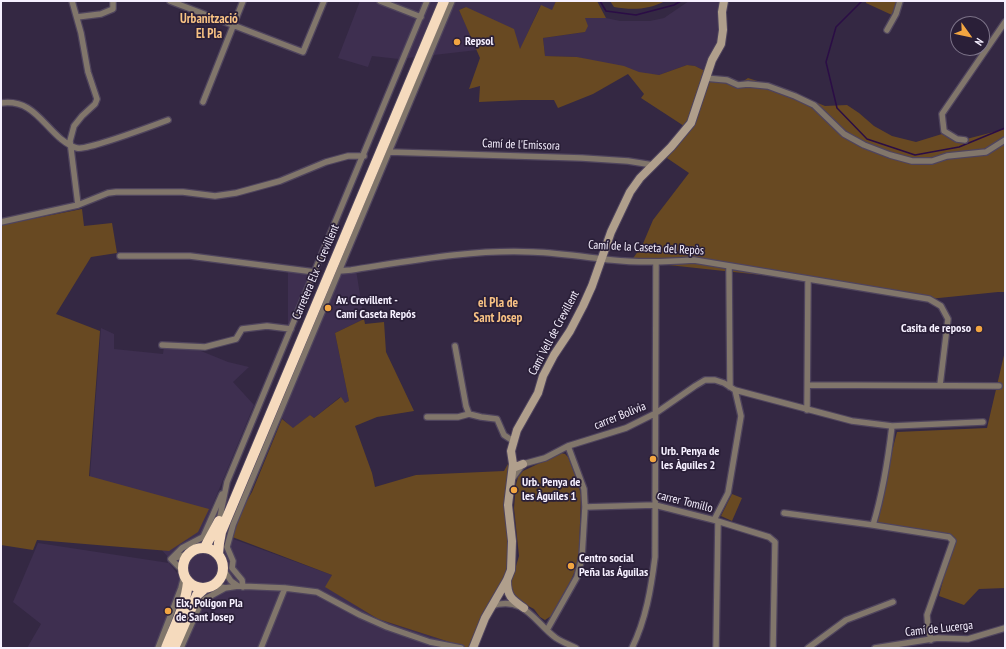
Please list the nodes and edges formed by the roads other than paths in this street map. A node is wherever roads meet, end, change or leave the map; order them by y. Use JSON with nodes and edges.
{"nodes":[{"id":1,"x":72,"y":1,"type":"edge"},
{"id":2,"x":113,"y":1,"type":"edge"},
{"id":3,"x":170,"y":1,"type":"edge"},
{"id":4,"x":243,"y":1,"type":"edge"},
{"id":5,"x":324,"y":1,"type":"edge"},
{"id":6,"x":380,"y":1,"type":"edge"},
{"id":7,"x":428,"y":1,"type":"edge"},
{"id":8,"x":437,"y":1,"type":"edge"},
{"id":9,"x":444,"y":1,"type":"edge"},
{"id":10,"x":452,"y":1,"type":"edge"},
{"id":11,"x":724,"y":1,"type":"edge"},
{"id":12,"x":900,"y":1,"type":"edge"},
{"id":13,"x":77,"y":17,"type":"junction"},
{"id":14,"x":421,"y":17,"type":"junction"},
{"id":15,"x":1005,"y":23,"type":"edge"},
{"id":16,"x":233,"y":25,"type":"junction"},
{"id":17,"x":887,"y":30,"type":"dead end"},
{"id":18,"x":705,"y":78,"type":"junction"},
{"id":19,"x":203,"y":102,"type":"dead end"},
{"id":20,"x":1,"y":103,"type":"edge"},
{"id":21,"x":168,"y":120,"type":"dead end"},
{"id":22,"x":965,"y":140,"type":"dead end"},
{"id":23,"x":1005,"y":140,"type":"edge"},
{"id":24,"x":71,"y":146,"type":"junction"},
{"id":25,"x":388,"y":152,"type":"junction"},
{"id":26,"x":364,"y":156,"type":"junction"},
{"id":27,"x":653,"y":165,"type":"junction"},
{"id":28,"x":78,"y":205,"type":"junction"},
{"id":29,"x":1,"y":222,"type":"edge"},
{"id":30,"x":120,"y":256,"type":"dead end"},
{"id":31,"x":602,"y":258,"type":"junction"},
{"id":32,"x":656,"y":262,"type":"junction"},
{"id":33,"x":729,"y":266,"type":"junction"},
{"id":34,"x":339,"y":271,"type":"junction"},
{"id":35,"x":315,"y":272,"type":"junction"},
{"id":36,"x":808,"y":280,"type":"junction"},
{"id":37,"x":291,"y":329,"type":"junction"},
{"id":38,"x":162,"y":345,"type":"dead end"},
{"id":39,"x":455,"y":346,"type":"dead end"},
{"id":40,"x":808,"y":385,"type":"junction"},
{"id":41,"x":940,"y":385,"type":"junction"},
{"id":42,"x":999,"y":386,"type":"dead end"},
{"id":43,"x":732,"y":389,"type":"junction"},
{"id":44,"x":808,"y":410,"type":"junction"},
{"id":45,"x":656,"y":413,"type":"junction"},
{"id":46,"x":469,"y":414,"type":"junction"},
{"id":47,"x":427,"y":417,"type":"dead end"},
{"id":48,"x":640,"y":421,"type":"junction"},
{"id":49,"x":983,"y":422,"type":"dead end"},
{"id":50,"x":892,"y":426,"type":"junction"},
{"id":51,"x":655,"y":430,"type":"junction"},
{"id":52,"x":513,"y":441,"type":"junction"},
{"id":53,"x":568,"y":446,"type":"junction"},
{"id":54,"x":260,"y":458,"type":"junction"},
{"id":55,"x":523,"y":464,"type":"junction"},
{"id":56,"x":512,"y":468,"type":"junction"},
{"id":57,"x":512,"y":479,"type":"junction"},
{"id":58,"x":227,"y":482,"type":"junction"},
{"id":59,"x":237,"y":495,"type":"junction"},
{"id":60,"x":656,"y":505,"type":"junction"},
{"id":61,"x":585,"y":506,"type":"junction"},
{"id":62,"x":784,"y":513,"type":"dead end"},
{"id":63,"x":716,"y":521,"type":"junction"},
{"id":64,"x":219,"y":522,"type":"junction"},
{"id":65,"x":874,"y":525,"type":"junction"},
{"id":66,"x":205,"y":547,"type":"junction"},
{"id":67,"x":188,"y":554,"type":"junction"},
{"id":68,"x":218,"y":554,"type":"junction"},
{"id":69,"x":171,"y":559,"type":"junction"},
{"id":70,"x":223,"y":569,"type":"junction"},
{"id":71,"x":185,"y":576,"type":"junction"},
{"id":72,"x":507,"y":580,"type":"junction"},
{"id":73,"x":209,"y":586,"type":"junction"},
{"id":74,"x":241,"y":587,"type":"junction"},
{"id":75,"x":225,"y":588,"type":"junction"},
{"id":76,"x":285,"y":588,"type":"junction"},
{"id":77,"x":498,"y":594,"type":"junction"},
{"id":78,"x":508,"y":594,"type":"junction"},
{"id":79,"x":893,"y":602,"type":"dead end"},
{"id":80,"x":506,"y":604,"type":"junction"},
{"id":81,"x":491,"y":606,"type":"junction"},
{"id":82,"x":524,"y":608,"type":"junction"},
{"id":83,"x":1005,"y":628,"type":"edge"},
{"id":84,"x":547,"y":630,"type":"junction"},
{"id":85,"x":931,"y":640,"type":"junction"},
{"id":86,"x":158,"y":648,"type":"edge"},
{"id":87,"x":166,"y":648,"type":"edge"},
{"id":88,"x":174,"y":648,"type":"edge"},
{"id":89,"x":181,"y":648,"type":"edge"},
{"id":90,"x":261,"y":648,"type":"edge"},
{"id":91,"x":461,"y":648,"type":"edge"},
{"id":92,"x":473,"y":648,"type":"edge"},
{"id":93,"x":576,"y":648,"type":"edge"},
{"id":94,"x":632,"y":648,"type":"edge"},
{"id":95,"x":716,"y":648,"type":"edge"},
{"id":96,"x":773,"y":648,"type":"edge"},
{"id":97,"x":808,"y":648,"type":"edge"},
{"id":98,"x":875,"y":648,"type":"edge"}],
"edges":[{"from":1,"to":13,"type":"street"},
{"from":2,"to":13,"type":"street"},
{"from":3,"to":16,"type":"street"},
{"from":4,"to":16,"type":"street"},
{"from":5,"to":16,"type":"street"},
{"from":6,"to":14,"type":"street"},
{"from":7,"to":14,"type":"street"},
{"from":8,"to":64,"type":"highway","name":"Carretera Elx - Crevillent"},
{"from":9,"to":59,"type":"highway","name":"Carretera Elx - Crevillent"},
{"from":10,"to":25,"type":"street"},
{"from":11,"to":18,"type":"street","name":"Camí Vell de Crevillent"},
{"from":12,"to":17,"type":"street"},
{"from":13,"to":24,"type":"street"},
{"from":14,"to":26,"type":"street"},
{"from":15,"to":22,"type":"street"},
{"from":16,"to":19,"type":"street"},
{"from":18,"to":23,"type":"street"},
{"from":18,"to":27,"type":"street","name":"Camí Vell de Crevillent"},
{"from":20,"to":24,"type":"street"},
{"from":21,"to":24,"type":"street"},
{"from":24,"to":28,"type":"street"},
{"from":25,"to":27,"type":"street","name":"Camí de l'Emissora"},
{"from":25,"to":34,"type":"street"},
{"from":26,"to":28,"type":"street"},
{"from":26,"to":35,"type":"street"},
{"from":27,"to":31,"type":"street","name":"Camí Vell de Crevillent"},
{"from":28,"to":29,"type":"street"},
{"from":30,"to":35,"type":"street"},
{"from":31,"to":32,"type":"street","name":"Camí de la Caseta del Repòs"},
{"from":31,"to":34,"type":"street","name":"Camí de la Caseta del Repòs"},
{"from":31,"to":52,"type":"street","name":"Camí Vell de Crevillent"},
{"from":32,"to":33,"type":"street","name":"Camí de la Caseta del Repòs"},
{"from":32,"to":45,"type":"street"},
{"from":33,"to":36,"type":"street","name":"Camí de la Caseta del Repòs"},
{"from":33,"to":43,"type":"street"},
{"from":34,"to":54,"type":"street"},
{"from":35,"to":37,"type":"street"},
{"from":36,"to":40,"type":"street"},
{"from":36,"to":41,"type":"street","name":"Camí de la Caseta del Repòs"},
{"from":37,"to":38,"type":"street"},
{"from":37,"to":58,"type":"street"},
{"from":39,"to":46,"type":"street"},
{"from":40,"to":41,"type":"street"},
{"from":40,"to":44,"type":"street"},
{"from":41,"to":42,"type":"street"},
{"from":43,"to":44,"type":"street","name":"carrer Bolivia"},
{"from":43,"to":45,"type":"street","name":"carrer Bolivia"},
{"from":43,"to":63,"type":"street"},
{"from":44,"to":50,"type":"street","name":"carrer Bolivia"},
{"from":45,"to":48,"type":"street","name":"carrer Bolivia"},
{"from":45,"to":51,"type":"street"},
{"from":46,"to":47,"type":"street"},
{"from":46,"to":52,"type":"street"},
{"from":48,"to":51,"type":"street"},
{"from":48,"to":53,"type":"street","name":"carrer Bolivia"},
{"from":49,"to":50,"type":"street","name":"carrer Bolivia"},
{"from":50,"to":65,"type":"street"},
{"from":51,"to":60,"type":"street"},
{"from":52,"to":56,"type":"street","name":"Camí Vell de Crevillent"},
{"from":53,"to":55,"type":"street","name":"carrer Bolivia"},
{"from":53,"to":61,"type":"street"},
{"from":54,"to":59,"type":"street"},
{"from":54,"to":74,"type":"street"},
{"from":55,"to":56,"type":"street"},
{"from":55,"to":57,"type":"street"},
{"from":56,"to":57,"type":"street","name":"Camí Vell de Crevillent"},
{"from":57,"to":72,"type":"street","name":"Camí Vell de Crevillent"},
{"from":58,"to":64,"type":"street"},
{"from":58,"to":69,"type":"street"},
{"from":59,"to":68,"type":"highway","name":"Carretera Elx - Crevillent"},
{"from":60,"to":61,"type":"street","name":"carrer Tomillo"},
{"from":60,"to":63,"type":"street","name":"carrer Tomillo"},
{"from":60,"to":94,"type":"street"},
{"from":61,"to":84,"type":"street"},
{"from":62,"to":65,"type":"street"},
{"from":63,"to":95,"type":"street"},
{"from":63,"to":96,"type":"street","name":"carrer Tomillo"},
{"from":64,"to":66,"type":"highway","name":"Carretera Elx - Crevillent"},
{"from":65,"to":85,"type":"street"},
{"from":66,"to":67,"type":"highway"},
{"from":66,"to":68,"type":"highway"},
{"from":67,"to":69,"type":"street"},
{"from":67,"to":71,"type":"highway"},
{"from":68,"to":70,"type":"highway"},
{"from":69,"to":71,"type":"street"},
{"from":70,"to":73,"type":"highway"},
{"from":70,"to":74,"type":"street"},
{"from":71,"to":73,"type":"highway"},
{"from":71,"to":86,"type":"street"},
{"from":71,"to":87,"type":"highway"},
{"from":72,"to":77,"type":"street","name":"Camí Vell de Crevillent"},
{"from":72,"to":78,"type":"street"},
{"from":73,"to":75,"type":"street"},
{"from":73,"to":88,"type":"highway"},
{"from":74,"to":75,"type":"street"},
{"from":74,"to":76,"type":"street"},
{"from":75,"to":89,"type":"street"},
{"from":76,"to":90,"type":"street"},
{"from":76,"to":91,"type":"street"},
{"from":77,"to":78,"type":"street"},
{"from":77,"to":80,"type":"street"},
{"from":77,"to":81,"type":"street","name":"Camí Vell de Crevillent"},
{"from":78,"to":82,"type":"street"},
{"from":79,"to":97,"type":"street"},
{"from":80,"to":81,"type":"street"},
{"from":80,"to":82,"type":"street"},
{"from":81,"to":92,"type":"street","name":"Camí Vell de Crevillent"},
{"from":82,"to":84,"type":"street"},
{"from":83,"to":85,"type":"street","name":"Camí de Lucerga"},
{"from":84,"to":93,"type":"street"},
{"from":85,"to":98,"type":"street","name":"Camí de Lucerga"}]}
